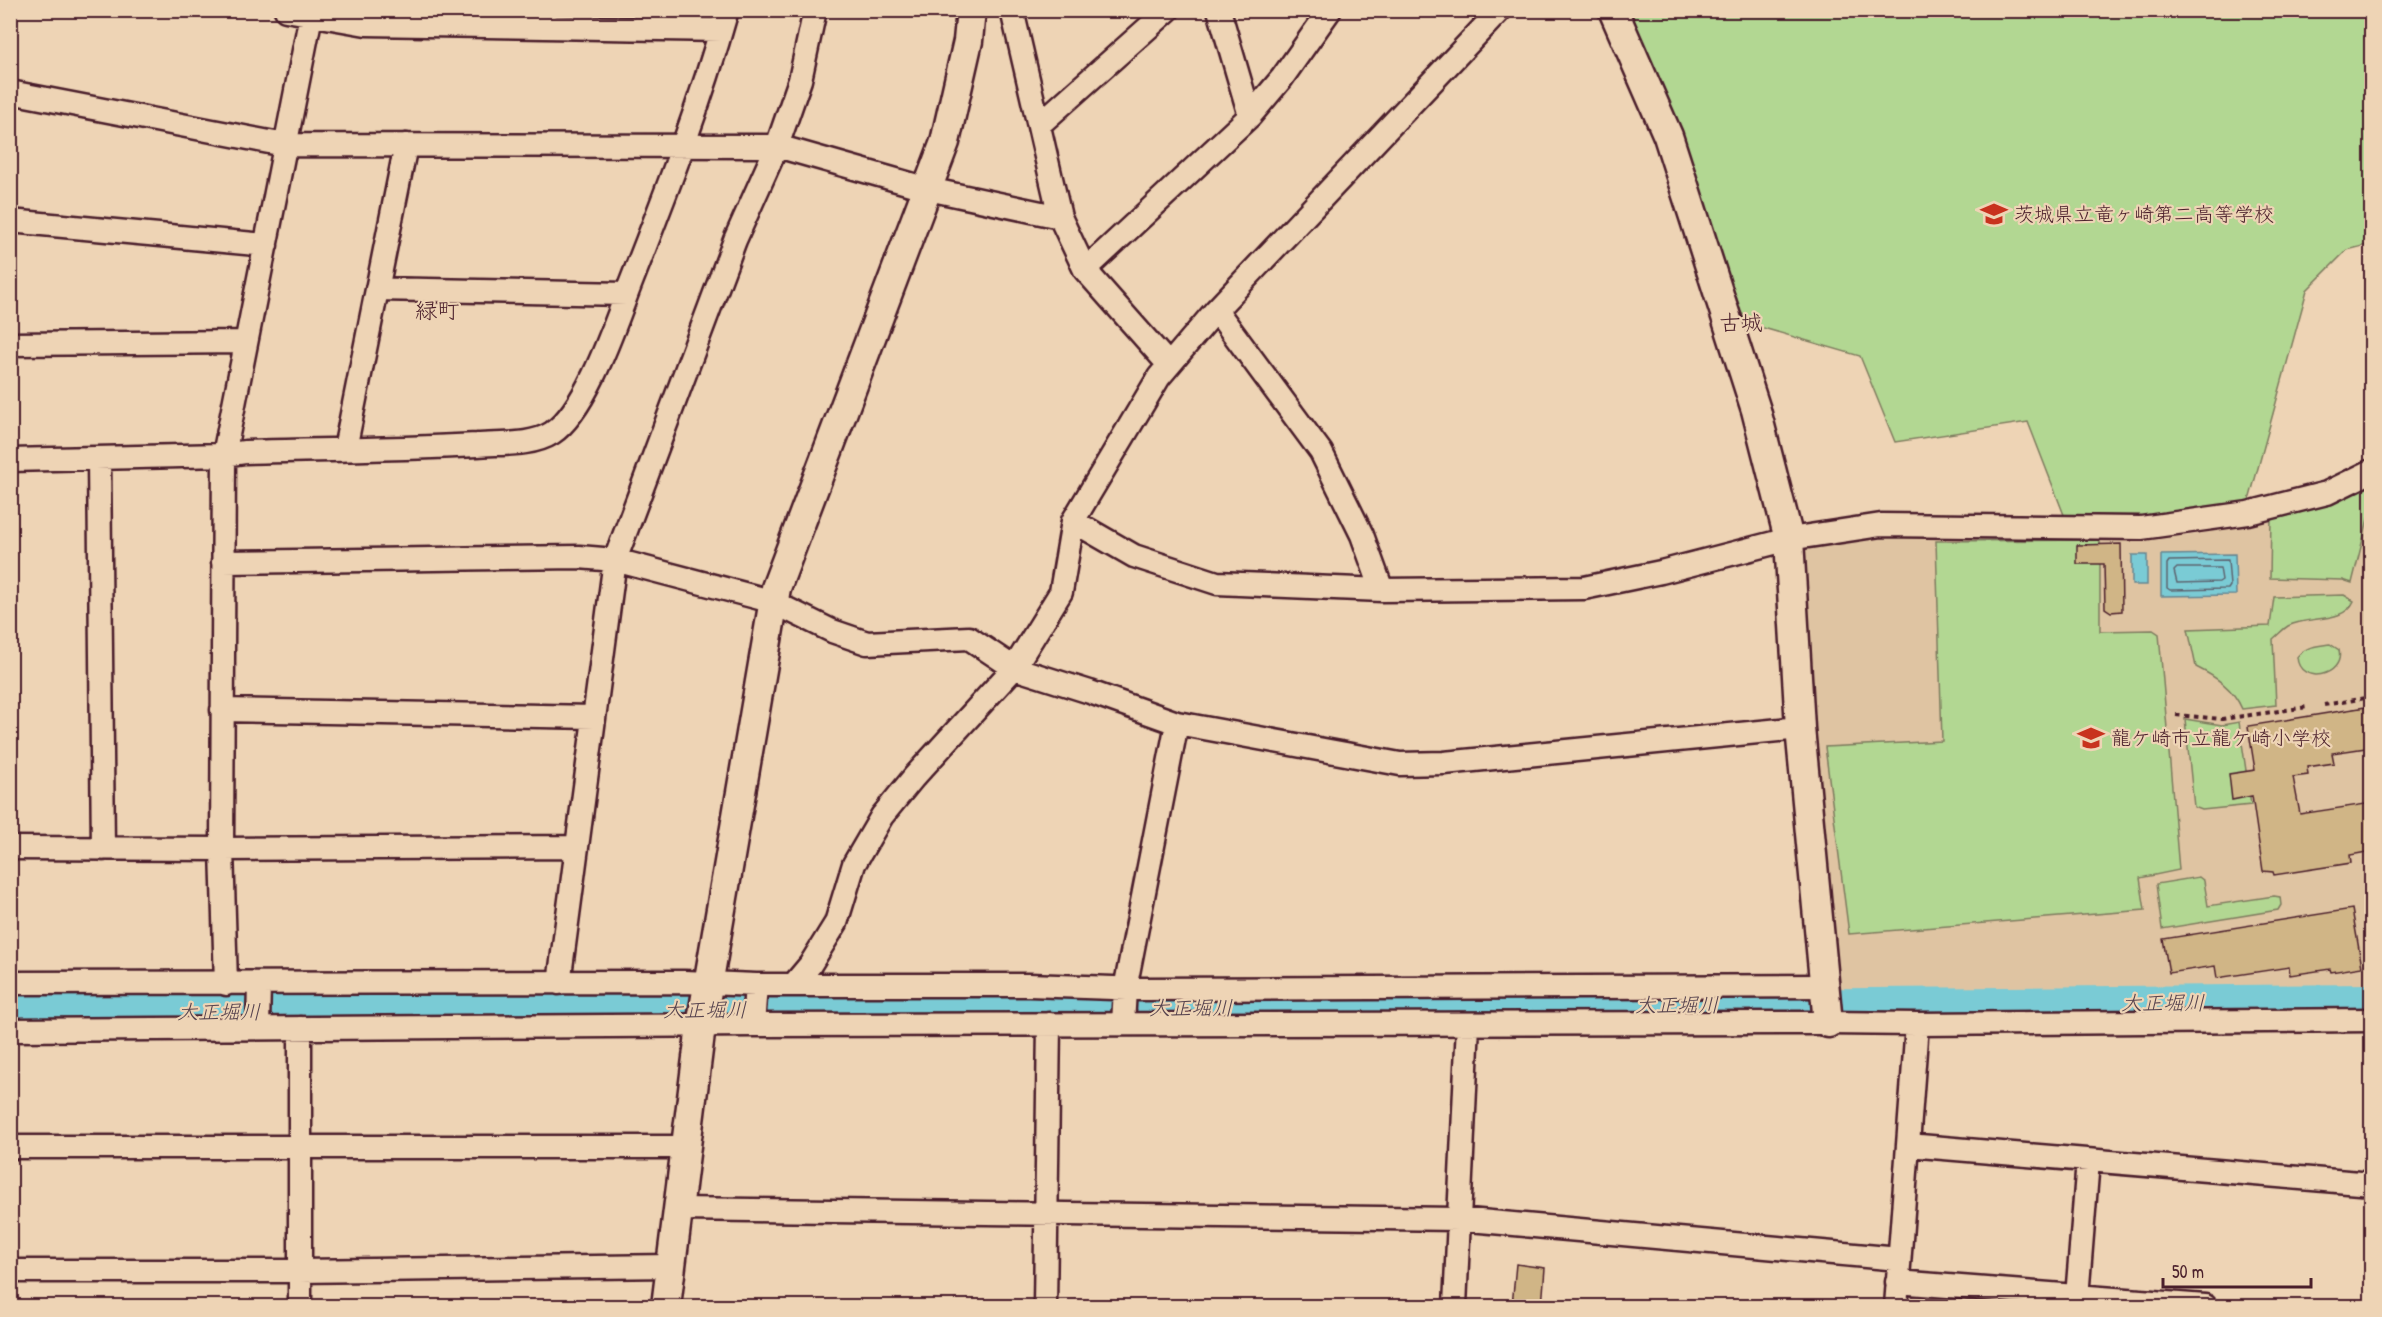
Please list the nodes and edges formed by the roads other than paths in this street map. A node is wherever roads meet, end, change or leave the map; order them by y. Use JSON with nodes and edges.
{"nodes":[{"id":1,"x":286,"y":10,"type":"edge"},
{"id":2,"x":814,"y":10,"type":"edge"},
{"id":3,"x":971,"y":10,"type":"edge"},
{"id":4,"x":1012,"y":10,"type":"edge"},
{"id":5,"x":1168,"y":10,"type":"edge"},
{"id":6,"x":1219,"y":10,"type":"edge"},
{"id":7,"x":1330,"y":10,"type":"edge"},
{"id":8,"x":1500,"y":10,"type":"edge"},
{"id":9,"x":1613,"y":10,"type":"edge"},
{"id":10,"x":312,"y":13,"type":"edge"},
{"id":11,"x":724,"y":20,"type":"edge"},
{"id":12,"x":10,"y":92,"type":"edge"},
{"id":13,"x":1250,"y":116,"type":"junction"},
{"id":14,"x":1040,"y":124,"type":"junction"},
{"id":15,"x":285,"y":146,"type":"junction"},
{"id":16,"x":406,"y":146,"type":"junction"},
{"id":17,"x":685,"y":146,"type":"junction"},
{"id":18,"x":777,"y":146,"type":"junction"},
{"id":19,"x":928,"y":189,"type":"junction"},
{"id":20,"x":1060,"y":218,"type":"junction"},
{"id":21,"x":10,"y":221,"type":"edge"},
{"id":22,"x":266,"y":245,"type":"junction"},
{"id":23,"x":1085,"y":270,"type":"junction"},
{"id":24,"x":377,"y":289,"type":"junction"},
{"id":25,"x":626,"y":294,"type":"junction"},
{"id":26,"x":1216,"y":310,"type":"junction"},
{"id":27,"x":246,"y":342,"type":"junction"},
{"id":28,"x":10,"y":344,"type":"edge"},
{"id":29,"x":1169,"y":364,"type":"junction"},
{"id":30,"x":345,"y":449,"type":"junction"},
{"id":31,"x":224,"y":455,"type":"junction"},
{"id":32,"x":99,"y":458,"type":"junction"},
{"id":33,"x":10,"y":460,"type":"edge"},
{"id":34,"x":2372,"y":471,"type":"edge"},
{"id":35,"x":1072,"y":521,"type":"junction"},
{"id":36,"x":1789,"y":539,"type":"junction"},
{"id":37,"x":615,"y":560,"type":"junction"},
{"id":38,"x":223,"y":561,"type":"junction"},
{"id":39,"x":1383,"y":590,"type":"junction"},
{"id":40,"x":773,"y":602,"type":"junction"},
{"id":41,"x":1014,"y":668,"type":"junction"},
{"id":42,"x":222,"y":710,"type":"junction"},
{"id":43,"x":594,"y":717,"type":"junction"},
{"id":44,"x":1177,"y":723,"type":"junction"},
{"id":45,"x":1800,"y":728,"type":"junction"},
{"id":46,"x":576,"y":847,"type":"junction"},
{"id":47,"x":10,"y":848,"type":"edge"},
{"id":48,"x":103,"y":849,"type":"junction"},
{"id":49,"x":222,"y":849,"type":"junction"},
{"id":50,"x":10,"y":983,"type":"edge"},
{"id":51,"x":559,"y":983,"type":"junction"},
{"id":52,"x":709,"y":983,"type":"junction"},
{"id":53,"x":226,"y":984,"type":"junction"},
{"id":54,"x":794,"y":984,"type":"junction"},
{"id":55,"x":1824,"y":986,"type":"junction"},
{"id":56,"x":258,"y":987,"type":"junction"},
{"id":57,"x":756,"y":987,"type":"junction"},
{"id":58,"x":1125,"y":991,"type":"junction"},
{"id":59,"x":2372,"y":1020,"type":"edge"},
{"id":60,"x":1123,"y":1021,"type":"junction"},
{"id":61,"x":1828,"y":1023,"type":"junction"},
{"id":62,"x":258,"y":1024,"type":"junction"},
{"id":63,"x":1049,"y":1024,"type":"junction"},
{"id":64,"x":1468,"y":1024,"type":"junction"},
{"id":65,"x":1917,"y":1024,"type":"junction"},
{"id":66,"x":753,"y":1025,"type":"junction"},
{"id":67,"x":702,"y":1026,"type":"junction"},
{"id":68,"x":300,"y":1028,"type":"junction"},
{"id":69,"x":10,"y":1030,"type":"edge"},
{"id":70,"x":1908,"y":1144,"type":"junction"},
{"id":71,"x":300,"y":1146,"type":"junction"},
{"id":72,"x":10,"y":1147,"type":"edge"},
{"id":73,"x":686,"y":1147,"type":"junction"},
{"id":74,"x":2088,"y":1161,"type":"junction"},
{"id":75,"x":2372,"y":1184,"type":"edge"},
{"id":76,"x":678,"y":1209,"type":"junction"},
{"id":77,"x":1046,"y":1214,"type":"junction"},
{"id":78,"x":1458,"y":1219,"type":"junction"},
{"id":79,"x":1899,"y":1259,"type":"junction"},
{"id":80,"x":671,"y":1266,"type":"junction"},
{"id":81,"x":10,"y":1271,"type":"edge"},
{"id":82,"x":300,"y":1271,"type":"junction"},
{"id":83,"x":1898,"y":1282,"type":"junction"},
{"id":84,"x":2077,"y":1297,"type":"junction"},
{"id":85,"x":300,"y":1306,"type":"edge"},
{"id":86,"x":666,"y":1306,"type":"edge"},
{"id":87,"x":1045,"y":1306,"type":"edge"},
{"id":88,"x":1455,"y":1306,"type":"edge"},
{"id":89,"x":1896,"y":1306,"type":"edge"},
{"id":90,"x":2205,"y":1306,"type":"edge"}],
"edges":[{"from":1,"to":10,"type":"street"},
{"from":2,"to":18,"type":"street"},
{"from":3,"to":19,"type":"street"},
{"from":4,"to":14,"type":"street"},
{"from":5,"to":14,"type":"street"},
{"from":6,"to":13,"type":"street"},
{"from":7,"to":13,"type":"street"},
{"from":8,"to":26,"type":"street"},
{"from":9,"to":36,"type":"street"},
{"from":10,"to":11,"type":"street"},
{"from":10,"to":15,"type":"street"},
{"from":11,"to":17,"type":"street"},
{"from":12,"to":15,"type":"street"},
{"from":13,"to":23,"type":"street"},
{"from":14,"to":20,"type":"street"},
{"from":15,"to":16,"type":"street"},
{"from":15,"to":22,"type":"street"},
{"from":16,"to":17,"type":"street"},
{"from":16,"to":24,"type":"street"},
{"from":17,"to":18,"type":"street"},
{"from":17,"to":25,"type":"street"},
{"from":18,"to":19,"type":"street"},
{"from":18,"to":37,"type":"street"},
{"from":19,"to":20,"type":"street"},
{"from":19,"to":40,"type":"street"},
{"from":20,"to":23,"type":"street"},
{"from":21,"to":22,"type":"street"},
{"from":22,"to":27,"type":"street"},
{"from":23,"to":29,"type":"street"},
{"from":24,"to":25,"type":"street"},
{"from":24,"to":30,"type":"street"},
{"from":25,"to":30,"type":"street"},
{"from":26,"to":29,"type":"street"},
{"from":26,"to":39,"type":"street"},
{"from":27,"to":28,"type":"street"},
{"from":27,"to":31,"type":"street"},
{"from":29,"to":35,"type":"street"},
{"from":30,"to":31,"type":"street"},
{"from":31,"to":32,"type":"street"},
{"from":31,"to":38,"type":"street"},
{"from":32,"to":33,"type":"street"},
{"from":32,"to":48,"type":"street"},
{"from":34,"to":36,"type":"street"},
{"from":35,"to":39,"type":"street"},
{"from":35,"to":41,"type":"street"},
{"from":36,"to":39,"type":"street"},
{"from":36,"to":45,"type":"street"},
{"from":37,"to":38,"type":"street"},
{"from":37,"to":40,"type":"street"},
{"from":37,"to":43,"type":"street"},
{"from":38,"to":42,"type":"street"},
{"from":40,"to":41,"type":"street"},
{"from":40,"to":52,"type":"street"},
{"from":41,"to":44,"type":"street"},
{"from":41,"to":54,"type":"street"},
{"from":42,"to":43,"type":"street"},
{"from":42,"to":49,"type":"street"},
{"from":43,"to":46,"type":"street"},
{"from":44,"to":45,"type":"street"},
{"from":44,"to":58,"type":"street"},
{"from":45,"to":55,"type":"street"},
{"from":46,"to":49,"type":"street"},
{"from":46,"to":51,"type":"street"},
{"from":47,"to":48,"type":"street"},
{"from":48,"to":49,"type":"street"},
{"from":49,"to":53,"type":"street"},
{"from":50,"to":53,"type":"street"},
{"from":51,"to":52,"type":"street"},
{"from":51,"to":56,"type":"street"},
{"from":52,"to":57,"type":"street"},
{"from":52,"to":67,"type":"street"},
{"from":53,"to":56,"type":"street"},
{"from":54,"to":57,"type":"street"},
{"from":54,"to":58,"type":"street"},
{"from":55,"to":58,"type":"street"},
{"from":55,"to":61,"type":"street"},
{"from":56,"to":62,"type":"street"},
{"from":57,"to":66,"type":"street"},
{"from":58,"to":60,"type":"street"},
{"from":59,"to":65,"type":"street"},
{"from":60,"to":63,"type":"street"},
{"from":60,"to":64,"type":"street"},
{"from":61,"to":64,"type":"street"},
{"from":61,"to":65,"type":"street"},
{"from":62,"to":68,"type":"street"},
{"from":62,"to":69,"type":"street"},
{"from":63,"to":66,"type":"street"},
{"from":63,"to":77,"type":"street"},
{"from":64,"to":78,"type":"street"},
{"from":65,"to":70,"type":"street"},
{"from":66,"to":67,"type":"street"},
{"from":67,"to":68,"type":"street"},
{"from":67,"to":73,"type":"street"},
{"from":68,"to":71,"type":"street"},
{"from":70,"to":74,"type":"street"},
{"from":70,"to":79,"type":"street"},
{"from":71,"to":72,"type":"street"},
{"from":71,"to":73,"type":"street"},
{"from":71,"to":82,"type":"street"},
{"from":73,"to":76,"type":"street"},
{"from":74,"to":75,"type":"street"},
{"from":74,"to":84,"type":"street"},
{"from":76,"to":77,"type":"street"},
{"from":76,"to":80,"type":"street"},
{"from":77,"to":78,"type":"street"},
{"from":77,"to":87,"type":"street"},
{"from":78,"to":79,"type":"street"},
{"from":78,"to":88,"type":"street"},
{"from":79,"to":83,"type":"street"},
{"from":80,"to":82,"type":"street"},
{"from":80,"to":86,"type":"street"},
{"from":81,"to":82,"type":"street"},
{"from":82,"to":85,"type":"street"},
{"from":83,"to":84,"type":"street"},
{"from":83,"to":89,"type":"street"},
{"from":84,"to":90,"type":"street"}]}
